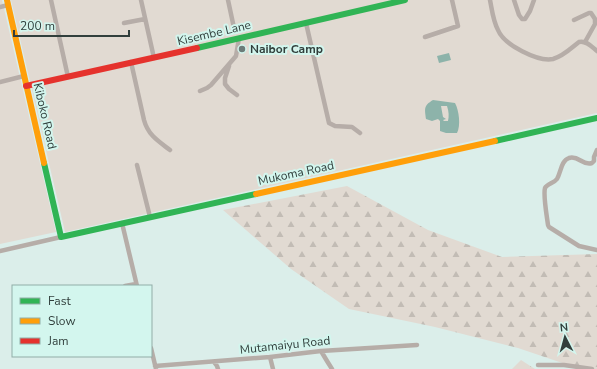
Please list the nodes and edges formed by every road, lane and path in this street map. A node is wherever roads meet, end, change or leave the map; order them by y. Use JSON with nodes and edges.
{"nodes":[{"id":1,"x":51,"y":0,"type":"edge"},
{"id":2,"x":141,"y":0,"type":"edge"},
{"id":3,"x":228,"y":0,"type":"edge"},
{"id":4,"x":405,"y":0,"type":"edge"},
{"id":5,"x":452,"y":0,"type":"edge"},
{"id":6,"x":490,"y":0,"type":"edge"},
{"id":7,"x":514,"y":0,"type":"edge"},
{"id":8,"x":534,"y":0,"type":"edge"},
{"id":9,"x":8,"y":2,"type":"edge"},
{"id":10,"x":377,"y":3,"type":"edge"},
{"id":11,"x":0,"y":7,"type":"edge"},
{"id":12,"x":145,"y":19,"type":"junction"},
{"id":13,"x":574,"y":20,"type":"dead end"},
{"id":14,"x":124,"y":23,"type":"dead end"},
{"id":15,"x":306,"y":24,"type":"junction"},
{"id":16,"x":234,"y":28,"type":"dead end"},
{"id":17,"x":425,"y":36,"type":"dead end"},
{"id":18,"x":239,"y":38,"type":"junction"},
{"id":19,"x":584,"y":42,"type":"junction"},
{"id":20,"x":597,"y":51,"type":"edge"},
{"id":21,"x":154,"y":58,"type":"junction"},
{"id":22,"x":131,"y":62,"type":"junction"},
{"id":23,"x":229,"y":64,"type":"junction"},
{"id":24,"x":24,"y":76,"type":"junction"},
{"id":25,"x":68,"y":77,"type":"junction"},
{"id":26,"x":0,"y":82,"type":"edge"},
{"id":27,"x":26,"y":86,"type":"junction"},
{"id":28,"x":200,"y":91,"type":"dead end"},
{"id":29,"x":237,"y":95,"type":"dead end"},
{"id":30,"x":597,"y":118,"type":"edge"},
{"id":31,"x":360,"y":133,"type":"dead end"},
{"id":32,"x":170,"y":150,"type":"dead end"},
{"id":33,"x":597,"y":150,"type":"edge"},
{"id":34,"x":596,"y":160,"type":"edge"},
{"id":35,"x":137,"y":165,"type":"dead end"},
{"id":36,"x":150,"y":217,"type":"junction"},
{"id":37,"x":122,"y":223,"type":"junction"},
{"id":38,"x":61,"y":236,"type":"junction"},
{"id":39,"x":597,"y":250,"type":"edge"},
{"id":40,"x":0,"y":251,"type":"edge"},
{"id":41,"x":136,"y":285,"type":"edge"},
{"id":42,"x":417,"y":345,"type":"dead end"},
{"id":43,"x":321,"y":351,"type":"junction"},
{"id":44,"x":152,"y":353,"type":"edge"},
{"id":45,"x":270,"y":357,"type":"junction"},
{"id":46,"x":214,"y":362,"type":"junction"},
{"id":47,"x":538,"y":365,"type":"dead end"},
{"id":48,"x":155,"y":367,"type":"edge"},
{"id":49,"x":218,"y":369,"type":"edge"},
{"id":50,"x":273,"y":369,"type":"edge"},
{"id":51,"x":332,"y":369,"type":"edge"},
{"id":52,"x":592,"y":369,"type":"edge"}],
"edges":[{"from":1,"to":25,"type":"street"},
{"from":2,"to":12,"type":"street"},
{"from":3,"to":16,"type":"street"},
{"from":4,"to":10,"type":"street","name":"Kisembe Lane"},
{"from":5,"to":17,"type":"street"},
{"from":6,"to":19,"type":"street"},
{"from":7,"to":8,"type":"street"},
{"from":9,"to":11,"type":"street"},
{"from":9,"to":24,"type":"street","name":"Kiboko Road"},
{"from":10,"to":15,"type":"street","name":"Kisembe Lane"},
{"from":12,"to":14,"type":"street"},
{"from":12,"to":21,"type":"street"},
{"from":13,"to":19,"type":"street"},
{"from":15,"to":18,"type":"street","name":"Kisembe Lane"},
{"from":15,"to":31,"type":"street"},
{"from":18,"to":21,"type":"street","name":"Kisembe Lane"},
{"from":18,"to":23,"type":"street"},
{"from":19,"to":20,"type":"street"},
{"from":21,"to":22,"type":"street","name":"Kisembe Lane"},
{"from":22,"to":25,"type":"street","name":"Kisembe Lane"},
{"from":22,"to":32,"type":"street"},
{"from":23,"to":28,"type":"street"},
{"from":23,"to":29,"type":"street"},
{"from":24,"to":26,"type":"street"},
{"from":24,"to":27,"type":"street","name":"Kiboko Road"},
{"from":25,"to":27,"type":"street","name":"Kisembe Lane"},
{"from":27,"to":38,"type":"street","name":"Kiboko Road"},
{"from":30,"to":36,"type":"street","name":"Mukoma Road"},
{"from":33,"to":34,"type":"street"},
{"from":34,"to":39,"type":"street"},
{"from":35,"to":36,"type":"street"},
{"from":36,"to":37,"type":"street","name":"Mukoma Road"},
{"from":37,"to":38,"type":"street","name":"Mukoma Road"},
{"from":37,"to":41,"type":"street"},
{"from":38,"to":40,"type":"street","name":"Mukoma Road"},
{"from":42,"to":43,"type":"street","name":"Mutamaiyu Road"},
{"from":43,"to":45,"type":"street","name":"Mutamaiyu Road"},
{"from":43,"to":51,"type":"street"},
{"from":44,"to":48,"type":"street"},
{"from":45,"to":46,"type":"street","name":"Mutamaiyu Road"},
{"from":45,"to":50,"type":"street"},
{"from":46,"to":48,"type":"street","name":"Mutamaiyu Road"},
{"from":46,"to":49,"type":"street"},
{"from":47,"to":52,"type":"street"}]}
